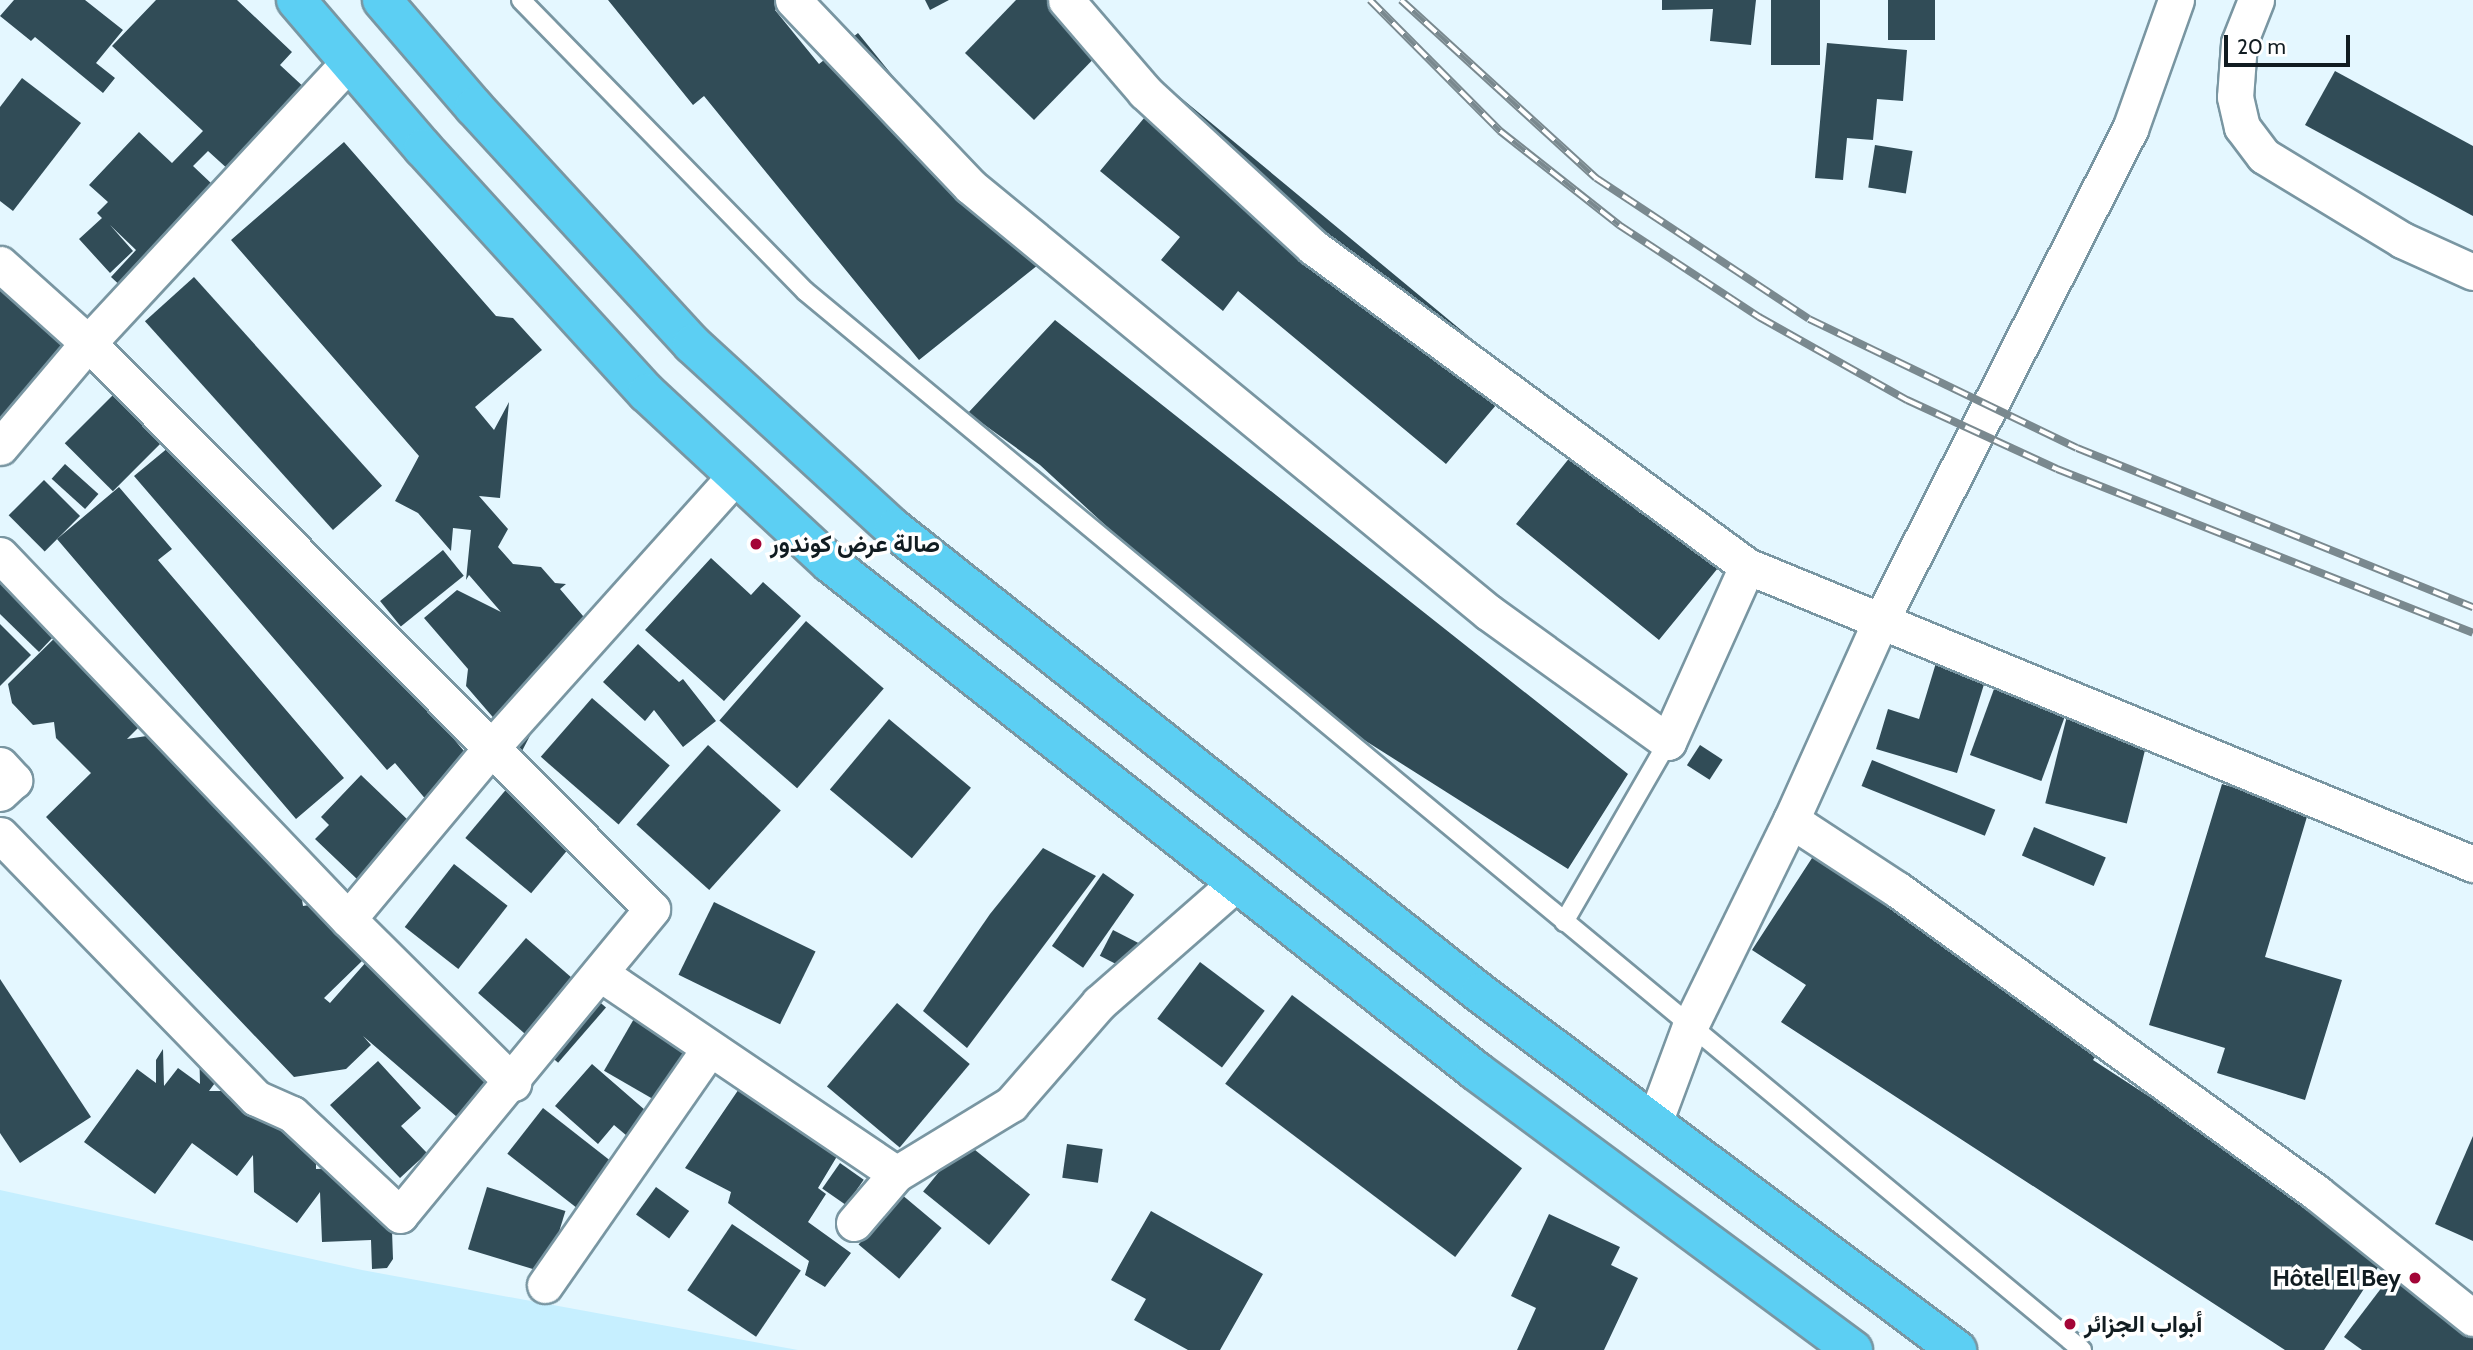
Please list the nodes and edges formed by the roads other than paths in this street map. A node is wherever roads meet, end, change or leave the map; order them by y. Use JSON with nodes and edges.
{"nodes":[{"id":1,"x":296,"y":0,"type":"edge"},
{"id":2,"x":382,"y":0,"type":"edge"},
{"id":3,"x":521,"y":0,"type":"edge"},
{"id":4,"x":793,"y":0,"type":"edge"},
{"id":5,"x":1066,"y":0,"type":"edge"},
{"id":6,"x":2176,"y":0,"type":"edge"},
{"id":7,"x":2256,"y":0,"type":"edge"},
{"id":8,"x":349,"y":62,"type":"junction"},
{"id":9,"x":0,"y":264,"type":"edge"},
{"id":10,"x":2473,"y":272,"type":"edge"},
{"id":11,"x":88,"y":343,"type":"junction"},
{"id":12,"x":0,"y":447,"type":"edge"},
{"id":13,"x":736,"y":475,"type":"junction"},
{"id":14,"x":0,"y":555,"type":"edge"},
{"id":15,"x":1747,"y":566,"type":"junction"},
{"id":16,"x":1881,"y":620,"type":"junction"},
{"id":17,"x":1668,"y":742,"type":"junction"},
{"id":18,"x":491,"y":748,"type":"junction"},
{"id":19,"x":0,"y":765,"type":"edge"},
{"id":20,"x":0,"y":793,"type":"edge"},
{"id":21,"x":1790,"y":820,"type":"junction"},
{"id":22,"x":0,"y":835,"type":"edge"},
{"id":23,"x":2473,"y":864,"type":"edge"},
{"id":24,"x":1237,"y":883,"type":"junction"},
{"id":25,"x":348,"y":919,"type":"junction"},
{"id":26,"x":1564,"y":922,"type":"junction"},
{"id":27,"x":601,"y":974,"type":"junction"},
{"id":28,"x":1690,"y":1026,"type":"junction"},
{"id":29,"x":709,"y":1049,"type":"junction"},
{"id":30,"x":513,"y":1083,"type":"junction"},
{"id":31,"x":1654,"y":1123,"type":"junction"},
{"id":32,"x":896,"y":1174,"type":"junction"},
{"id":33,"x":854,"y":1223,"type":"dead end"},
{"id":34,"x":545,"y":1285,"type":"dead end"},
{"id":35,"x":2473,"y":1318,"type":"edge"},
{"id":36,"x":1853,"y":1350,"type":"edge"},
{"id":37,"x":1957,"y":1350,"type":"edge"},
{"id":38,"x":2082,"y":1350,"type":"edge"}],
"edges":[{"from":1,"to":8,"type":"highway"},
{"from":2,"to":31,"type":"highway"},
{"from":3,"to":26,"type":"lane"},
{"from":4,"to":17,"type":"street"},
{"from":5,"to":15,"type":"street"},
{"from":6,"to":16,"type":"street"},
{"from":7,"to":10,"type":"street"},
{"from":8,"to":11,"type":"street"},
{"from":8,"to":13,"type":"highway"},
{"from":9,"to":11,"type":"street"},
{"from":11,"to":12,"type":"street"},
{"from":11,"to":18,"type":"street"},
{"from":13,"to":18,"type":"street"},
{"from":13,"to":24,"type":"highway"},
{"from":14,"to":25,"type":"street"},
{"from":15,"to":16,"type":"street"},
{"from":15,"to":17,"type":"street"},
{"from":16,"to":21,"type":"street"},
{"from":16,"to":23,"type":"street"},
{"from":17,"to":26,"type":"lane"},
{"from":18,"to":25,"type":"street"},
{"from":18,"to":27,"type":"street"},
{"from":19,"to":20,"type":"street"},
{"from":21,"to":28,"type":"street"},
{"from":21,"to":35,"type":"street"},
{"from":22,"to":30,"type":"street"},
{"from":24,"to":32,"type":"street"},
{"from":24,"to":36,"type":"highway"},
{"from":25,"to":30,"type":"street"},
{"from":26,"to":28,"type":"lane"},
{"from":27,"to":29,"type":"street"},
{"from":27,"to":30,"type":"street"},
{"from":28,"to":31,"type":"street"},
{"from":28,"to":38,"type":"lane"},
{"from":29,"to":32,"type":"street"},
{"from":29,"to":34,"type":"street"},
{"from":31,"to":37,"type":"highway"},
{"from":32,"to":33,"type":"street"}]}
